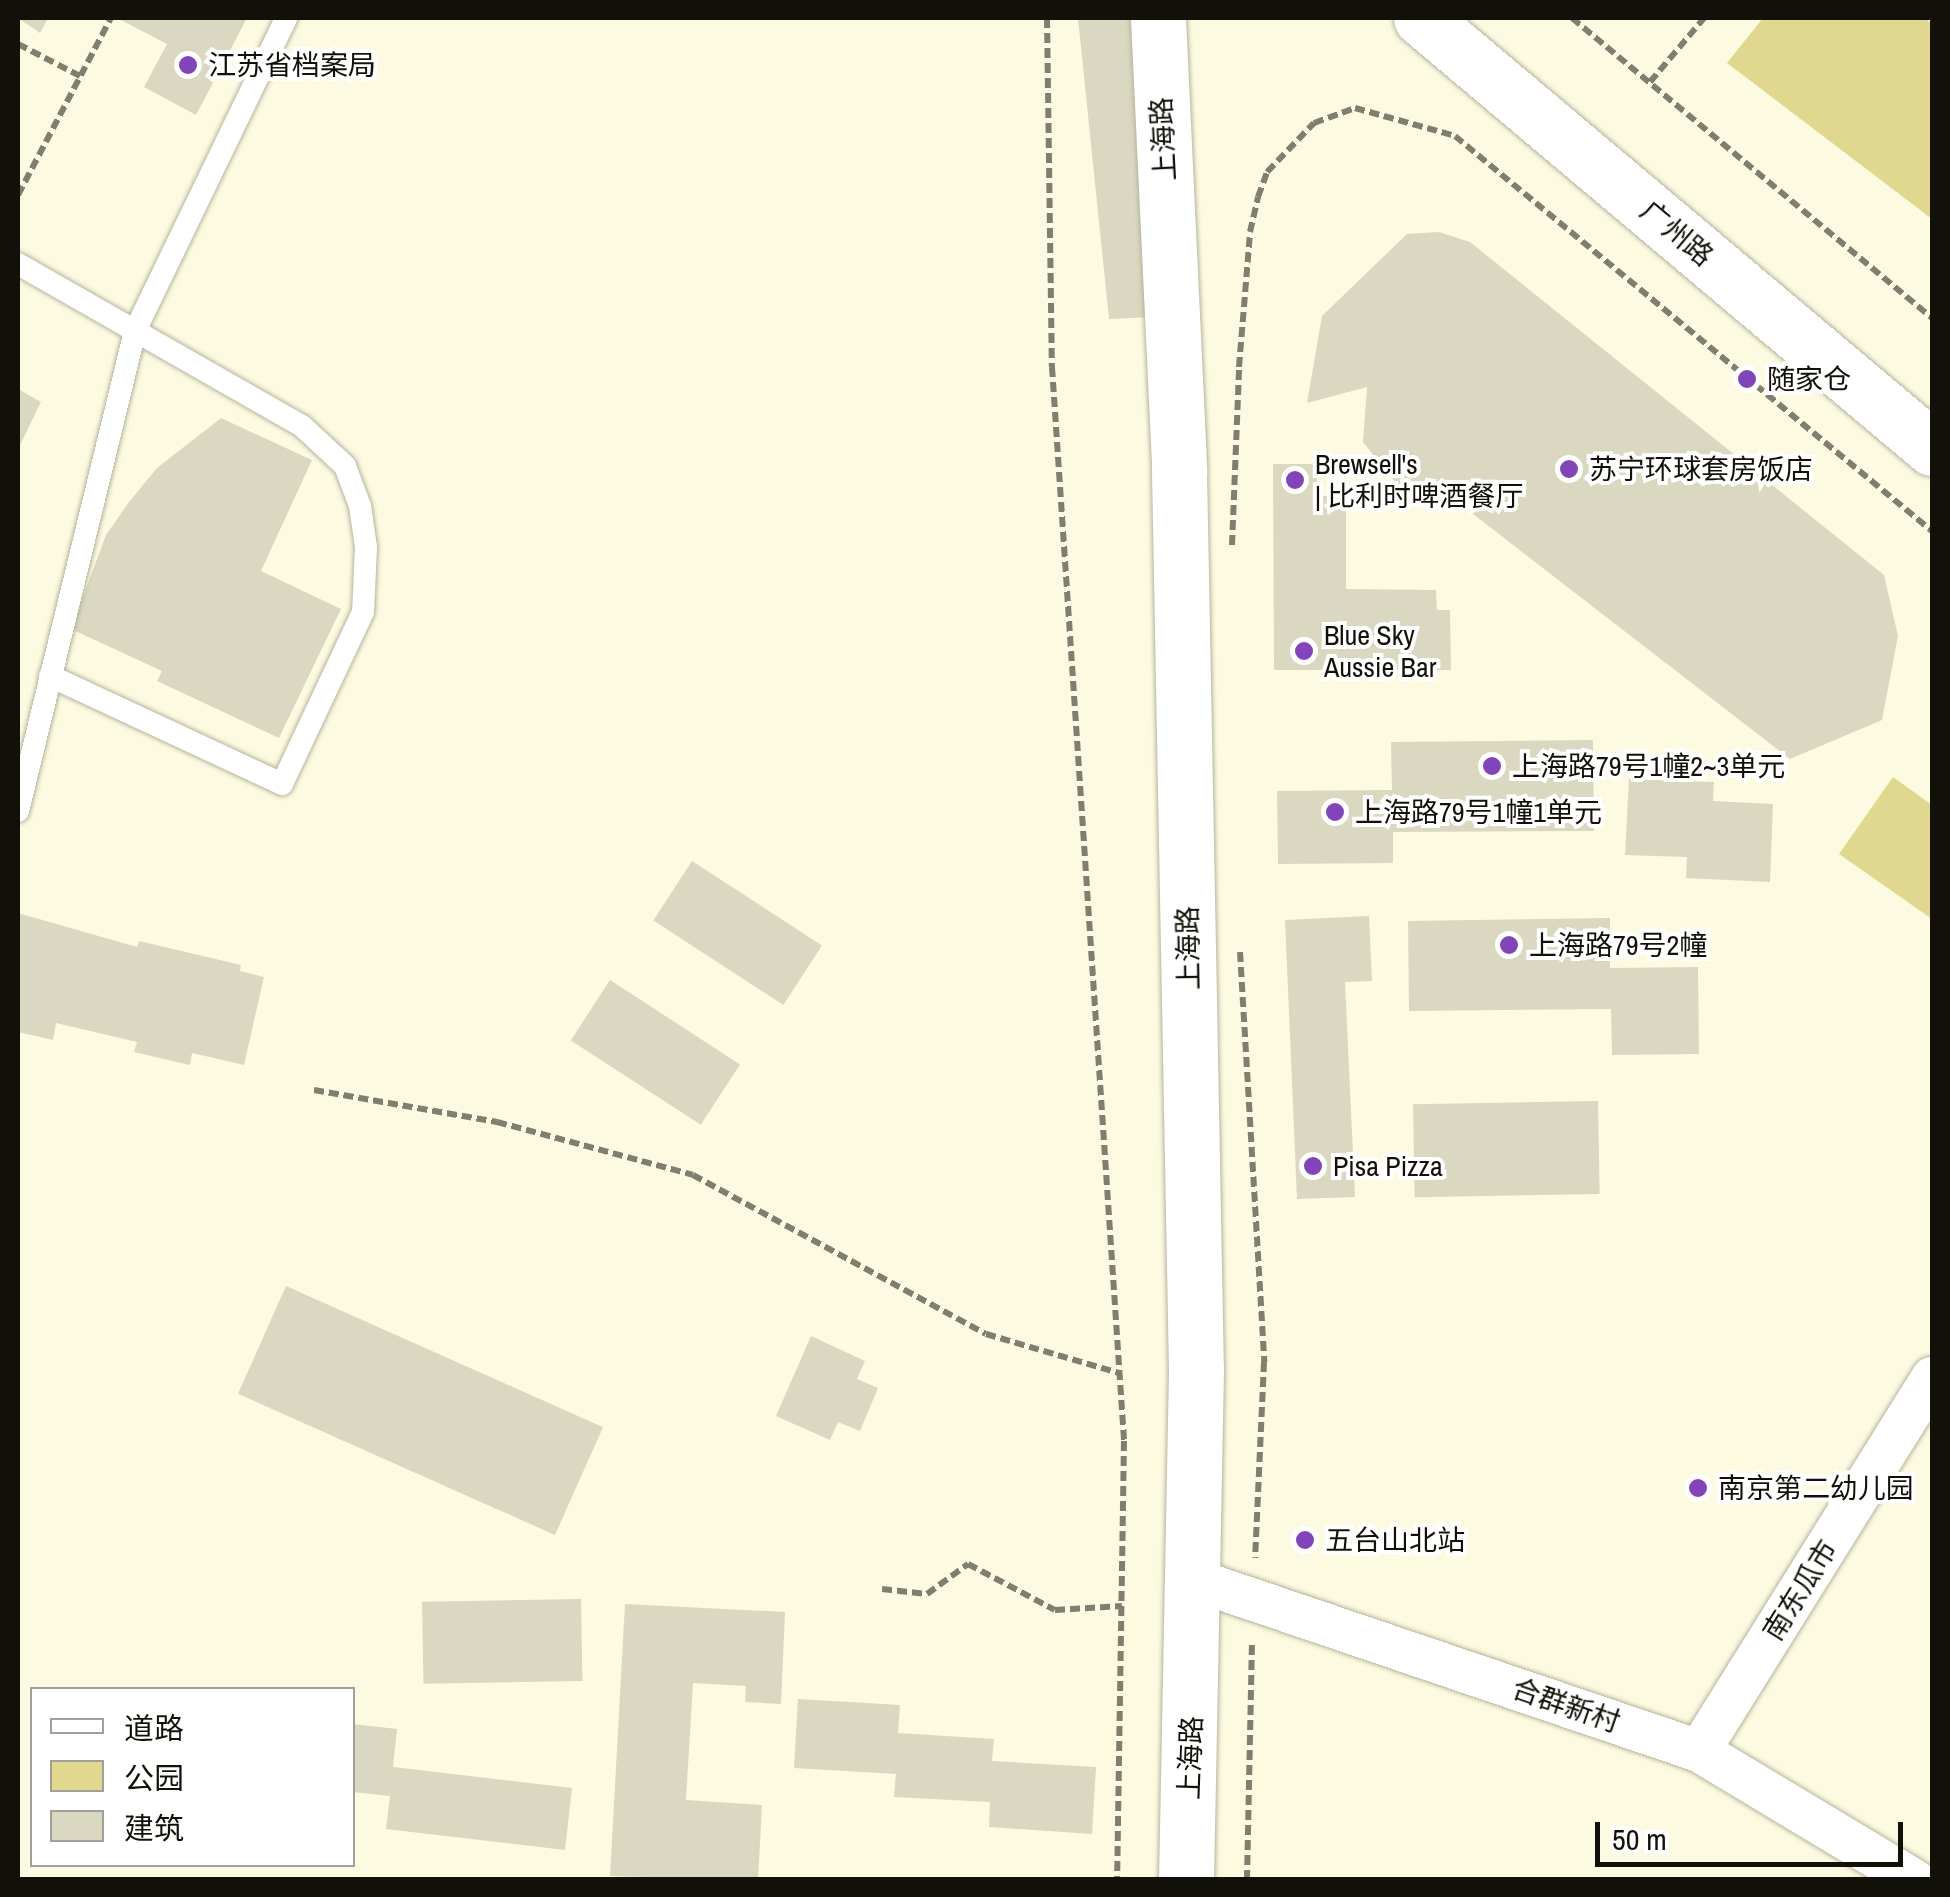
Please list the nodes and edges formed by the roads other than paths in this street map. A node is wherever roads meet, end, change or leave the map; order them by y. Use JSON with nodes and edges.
{"nodes":[{"id":1,"x":286,"y":18,"type":"edge"},
{"id":2,"x":1158,"y":18,"type":"edge"},
{"id":3,"x":1421,"y":18,"type":"edge"},
{"id":4,"x":18,"y":264,"type":"edge"},
{"id":5,"x":136,"y":331,"type":"junction"},
{"id":6,"x":1932,"y":448,"type":"edge"},
{"id":7,"x":50,"y":676,"type":"junction"},
{"id":8,"x":18,"y":810,"type":"edge"},
{"id":9,"x":1932,"y":1378,"type":"edge"},
{"id":10,"x":1195,"y":1580,"type":"junction"},
{"id":11,"x":1700,"y":1752,"type":"junction"},
{"id":12,"x":1186,"y":1880,"type":"edge"},
{"id":13,"x":1914,"y":1880,"type":"edge"}],
"edges":[{"from":1,"to":5,"type":"lane"},
{"from":2,"to":10,"type":"main road","name":"上海路"},
{"from":3,"to":6,"type":"main road","name":"广州路"},
{"from":4,"to":5,"type":"lane"},
{"from":5,"to":7,"type":"lane"},
{"from":5,"to":7,"type":"lane"},
{"from":7,"to":8,"type":"lane"},
{"from":9,"to":11,"type":"street","name":"南东瓜市"},
{"from":10,"to":11,"type":"street","name":"合群新村"},
{"from":10,"to":12,"type":"main road","name":"上海路"},
{"from":11,"to":13,"type":"street","name":"合群新村"}]}
